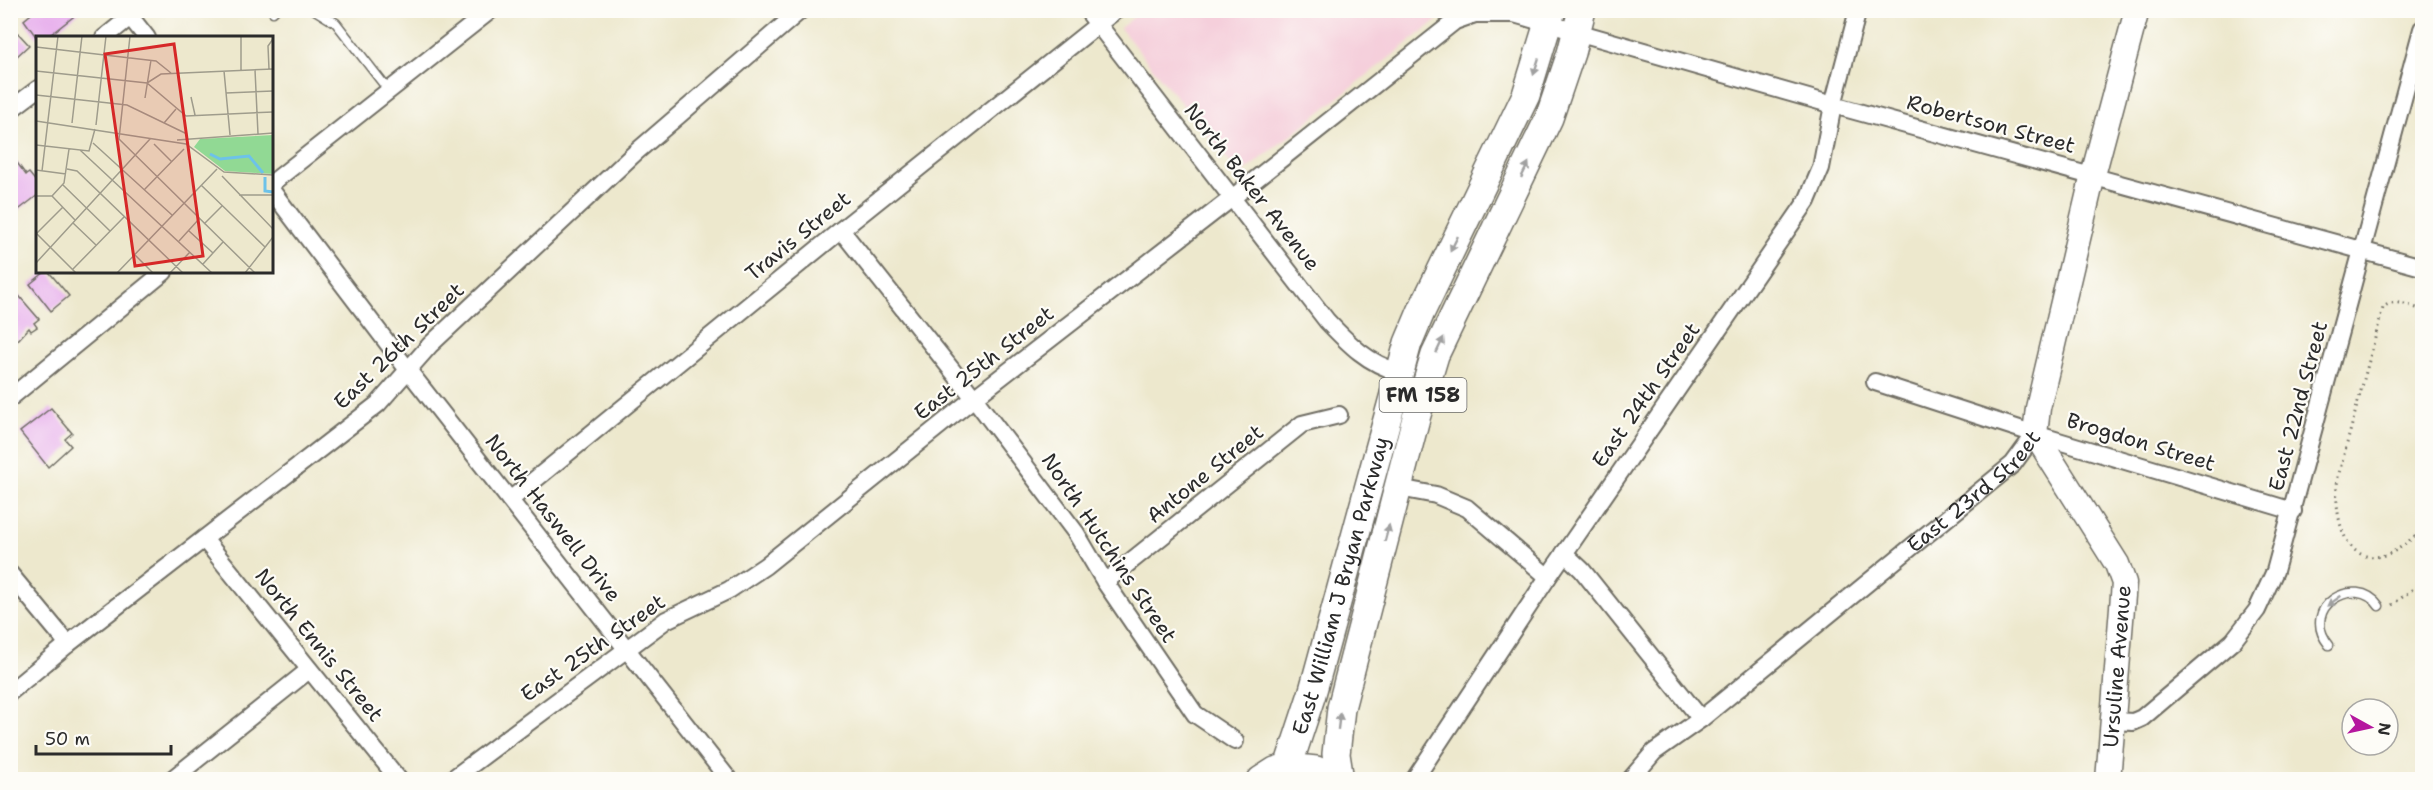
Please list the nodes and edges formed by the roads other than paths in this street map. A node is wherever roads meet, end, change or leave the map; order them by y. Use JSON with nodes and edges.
{"nodes":[{"id":1,"x":315,"y":10,"type":"edge"},
{"id":2,"x":490,"y":10,"type":"edge"},
{"id":3,"x":801,"y":10,"type":"edge"},
{"id":4,"x":1087,"y":10,"type":"edge"},
{"id":5,"x":1116,"y":10,"type":"edge"},
{"id":6,"x":1858,"y":10,"type":"edge"},
{"id":7,"x":2137,"y":10,"type":"edge"},
{"id":8,"x":128,"y":14,"type":"edge"},
{"id":9,"x":1550,"y":17,"type":"edge"},
{"id":10,"x":1579,"y":21,"type":"edge"},
{"id":11,"x":1098,"y":25,"type":"junction"},
{"id":12,"x":2422,"y":29,"type":"edge"},
{"id":13,"x":106,"y":36,"type":"edge"},
{"id":14,"x":145,"y":36,"type":"edge"},
{"id":15,"x":36,"y":90,"type":"edge"},
{"id":16,"x":389,"y":91,"type":"junction"},
{"id":17,"x":1833,"y":105,"type":"junction"},
{"id":18,"x":10,"y":110,"type":"edge"},
{"id":19,"x":2093,"y":175,"type":"junction"},
{"id":20,"x":273,"y":182,"type":"edge"},
{"id":21,"x":273,"y":192,"type":"edge"},
{"id":22,"x":1232,"y":198,"type":"junction"},
{"id":23,"x":841,"y":230,"type":"junction"},
{"id":24,"x":2363,"y":251,"type":"junction"},
{"id":25,"x":2422,"y":267,"type":"edge"},
{"id":26,"x":163,"y":273,"type":"edge"},
{"id":27,"x":408,"y":370,"type":"junction"},
{"id":28,"x":1399,"y":372,"type":"junction"},
{"id":29,"x":1875,"y":382,"type":"dead end"},
{"id":30,"x":10,"y":398,"type":"edge"},
{"id":31,"x":974,"y":398,"type":"junction"},
{"id":32,"x":1339,"y":415,"type":"dead end"},
{"id":33,"x":2036,"y":434,"type":"junction"},
{"id":34,"x":1399,"y":488,"type":"junction"},
{"id":35,"x":510,"y":500,"type":"junction"},
{"id":36,"x":2293,"y":511,"type":"junction"},
{"id":37,"x":204,"y":539,"type":"junction"},
{"id":38,"x":1564,"y":553,"type":"junction"},
{"id":39,"x":10,"y":574,"type":"edge"},
{"id":40,"x":1548,"y":577,"type":"junction"},
{"id":41,"x":1105,"y":582,"type":"junction"},
{"id":42,"x":2379,"y":606,"type":"dead end"},
{"id":43,"x":68,"y":644,"type":"junction"},
{"id":44,"x":2329,"y":645,"type":"dead end"},
{"id":45,"x":628,"y":650,"type":"junction"},
{"id":46,"x":309,"y":670,"type":"junction"},
{"id":47,"x":10,"y":692,"type":"edge"},
{"id":48,"x":1701,"y":719,"type":"junction"},
{"id":49,"x":2114,"y":721,"type":"junction"},
{"id":50,"x":1235,"y":741,"type":"dead end"},
{"id":51,"x":1288,"y":767,"type":"junction"},
{"id":52,"x":171,"y":780,"type":"edge"},
{"id":53,"x":399,"y":780,"type":"edge"},
{"id":54,"x":451,"y":780,"type":"edge"},
{"id":55,"x":729,"y":780,"type":"edge"},
{"id":56,"x":1261,"y":780,"type":"edge"},
{"id":57,"x":1335,"y":780,"type":"edge"},
{"id":58,"x":1340,"y":780,"type":"edge"},
{"id":59,"x":1414,"y":780,"type":"edge"},
{"id":60,"x":1630,"y":780,"type":"edge"},
{"id":61,"x":2108,"y":780,"type":"edge"}],
"edges":[{"from":1,"to":16,"type":"lane"},
{"from":2,"to":16,"type":"street"},
{"from":3,"to":27,"type":"street","name":"East 26th Street"},
{"from":4,"to":11,"type":"street","name":"North Baker Avenue"},
{"from":5,"to":11,"type":"street","name":"Travis Street"},
{"from":6,"to":17,"type":"street","name":"East 24th Street"},
{"from":7,"to":19,"type":"street","name":"East 23rd Street"},
{"from":8,"to":13,"type":"street"},
{"from":8,"to":14,"type":"street"},
{"from":9,"to":10,"type":"street","name":"Robertson Street"},
{"from":9,"to":22,"type":"street","name":"East 25th Street"},
{"from":9,"to":28,"type":"main road","name":"East William J Bryan Parkway","number":"FM 158","one_way":true},
{"from":10,"to":17,"type":"street","name":"Robertson Street"},
{"from":34,"to":10,"type":"main road","name":"East William J Bryan Parkway","number":"FM 158","one_way":true},
{"from":11,"to":22,"type":"street","name":"North Baker Avenue"},
{"from":11,"to":23,"type":"street","name":"Travis Street"},
{"from":12,"to":24,"type":"street","name":"East 22nd Street"},
{"from":15,"to":18,"type":"street"},
{"from":16,"to":20,"type":"street"},
{"from":17,"to":19,"type":"street","name":"Robertson Street"},
{"from":17,"to":38,"type":"street","name":"East 24th Street"},
{"from":19,"to":24,"type":"street","name":"Robertson Street"},
{"from":19,"to":33,"type":"street","name":"East 23rd Street"},
{"from":21,"to":27,"type":"street","name":"North Haswell Drive"},
{"from":22,"to":28,"type":"street","name":"North Baker Avenue"},
{"from":22,"to":31,"type":"street","name":"East 25th Street"},
{"from":23,"to":31,"type":"street","name":"North Hutchins Street"},
{"from":23,"to":35,"type":"street","name":"Travis Street"},
{"from":24,"to":25,"type":"street","name":"Robertson Street"},
{"from":24,"to":36,"type":"street","name":"East 22nd Street"},
{"from":26,"to":30,"type":"street"},
{"from":27,"to":35,"type":"street","name":"North Haswell Drive"},
{"from":27,"to":37,"type":"street","name":"East 26th Street"},
{"from":28,"to":51,"type":"main road","name":"East William J Bryan Parkway","number":"FM 158"},
{"from":29,"to":33,"type":"street","name":"Brogdon Street"},
{"from":31,"to":41,"type":"street","name":"North Hutchins Street"},
{"from":31,"to":45,"type":"street","name":"East 25th Street"},
{"from":32,"to":41,"type":"street","name":"Antone Street"},
{"from":33,"to":36,"type":"street","name":"Brogdon Street"},
{"from":33,"to":48,"type":"street","name":"East 23rd Street"},
{"from":33,"to":49,"type":"street","name":"Ursuline Avenue"},
{"from":34,"to":40,"type":"street"},
{"from":58,"to":34,"type":"main road","name":"East William J Bryan Parkway","number":"FM 158","one_way":true},
{"from":35,"to":45,"type":"street","name":"North Haswell Drive"},
{"from":36,"to":49,"type":"street","name":"East 22nd Street"},
{"from":37,"to":43,"type":"street","name":"East 26th Street"},
{"from":37,"to":46,"type":"street","name":"North Ennis Street"},
{"from":38,"to":40,"type":"street","name":"East 24th Street"},
{"from":38,"to":48,"type":"street"},
{"from":39,"to":43,"type":"street"},
{"from":40,"to":59,"type":"street","name":"East 24th Street"},
{"from":41,"to":50,"type":"street","name":"North Hutchins Street"},
{"from":42,"to":44,"type":"lane","one_way":true},
{"from":43,"to":47,"type":"street","name":"East 26th Street"},
{"from":45,"to":54,"type":"street","name":"East 25th Street"},
{"from":45,"to":55,"type":"street","name":"North Haswell Drive"},
{"from":46,"to":52,"type":"street"},
{"from":46,"to":53,"type":"street","name":"North Ennis Street"},
{"from":48,"to":60,"type":"street","name":"East 23rd Street"},
{"from":49,"to":61,"type":"street","name":"Ursuline Avenue"},
{"from":51,"to":56,"type":"main road"},
{"from":51,"to":57,"type":"main road"}]}
